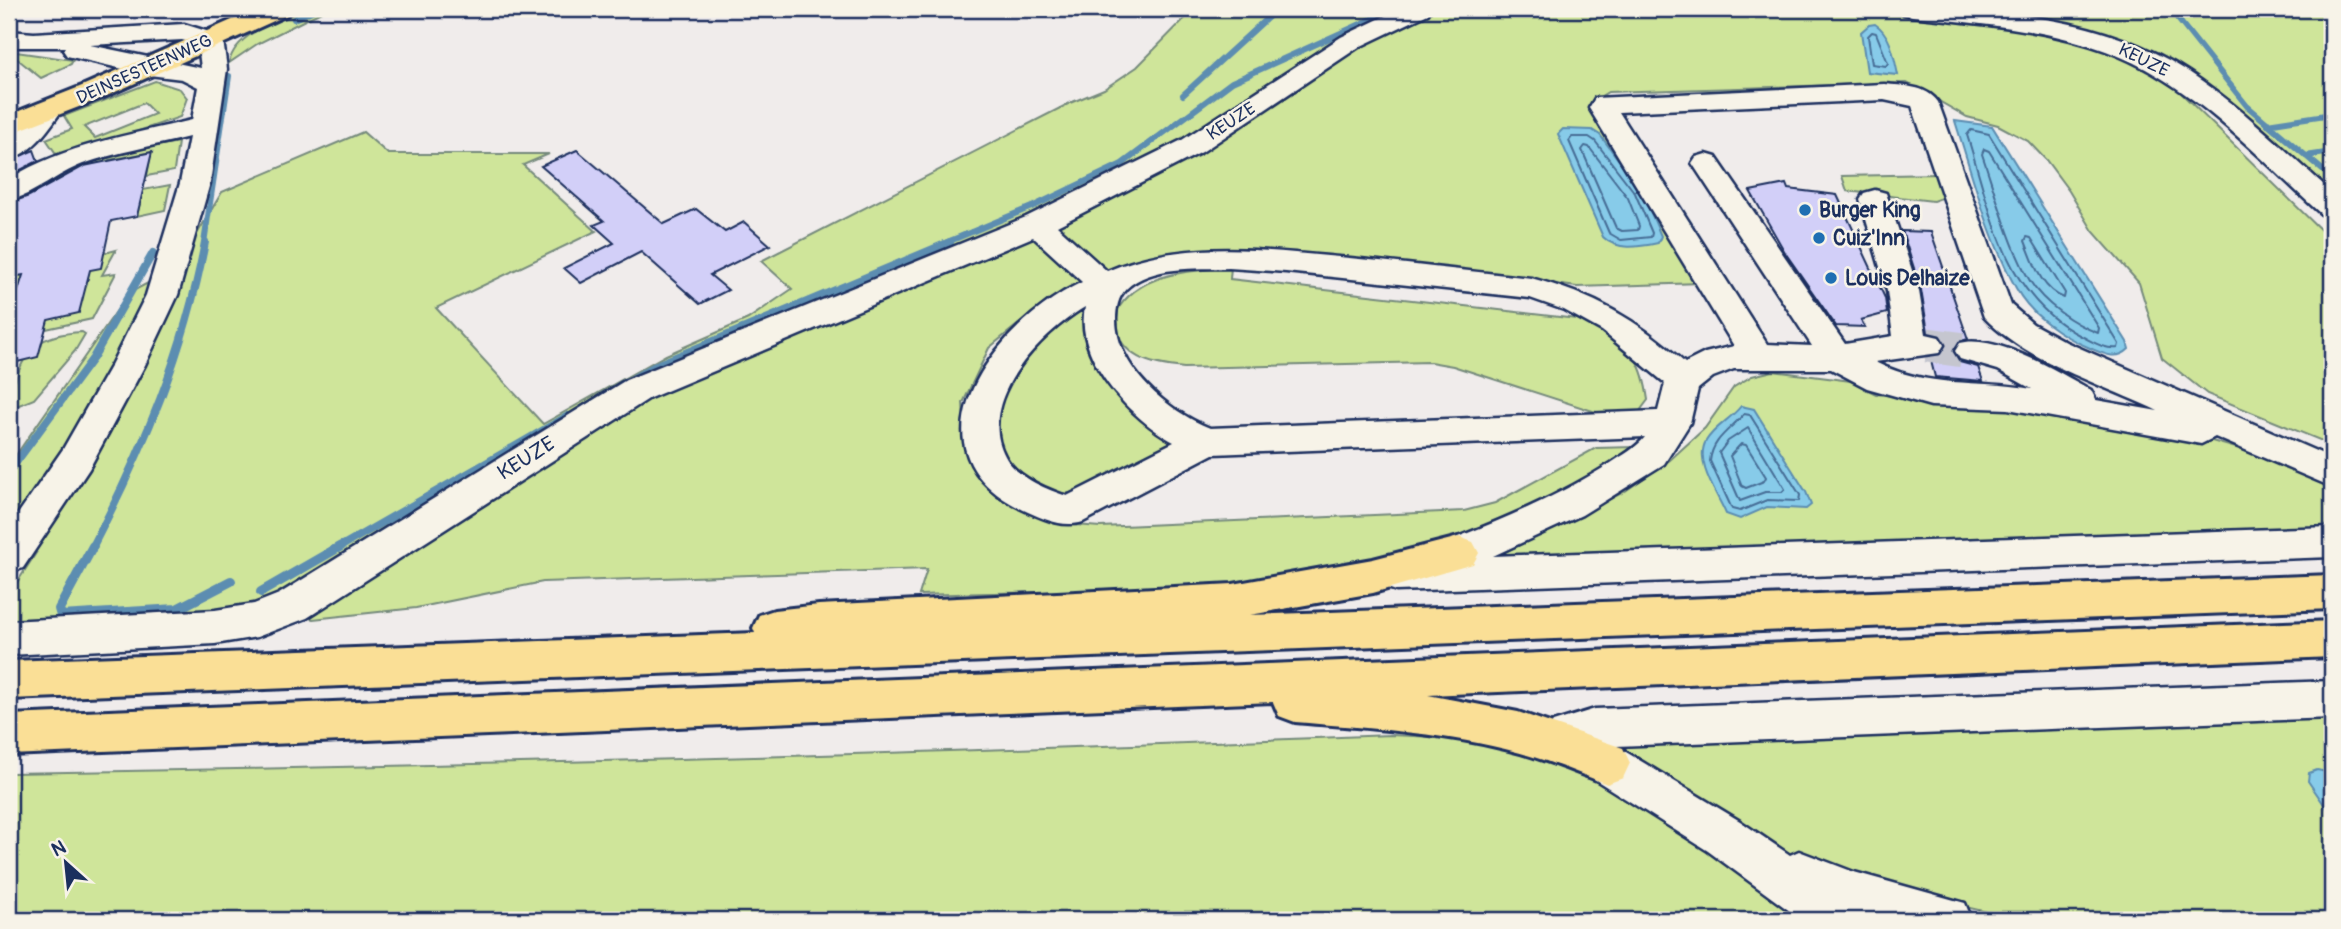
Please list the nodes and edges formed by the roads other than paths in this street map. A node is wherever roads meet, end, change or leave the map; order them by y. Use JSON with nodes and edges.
{"nodes":[{"id":1,"x":236,"y":9,"type":"edge"},
{"id":2,"x":278,"y":9,"type":"edge"},
{"id":3,"x":1419,"y":9,"type":"edge"},
{"id":4,"x":1912,"y":9,"type":"edge"},
{"id":5,"x":184,"y":32,"type":"junction"},
{"id":6,"x":21,"y":40,"type":"edge"},
{"id":7,"x":210,"y":40,"type":"junction"},
{"id":8,"x":120,"y":60,"type":"junction"},
{"id":9,"x":149,"y":67,"type":"junction"},
{"id":10,"x":211,"y":83,"type":"junction"},
{"id":11,"x":9,"y":105,"type":"edge"},
{"id":12,"x":48,"y":110,"type":"junction"},
{"id":13,"x":9,"y":125,"type":"edge"},
{"id":14,"x":205,"y":125,"type":"junction"},
{"id":15,"x":9,"y":150,"type":"edge"},
{"id":16,"x":1706,"y":163,"type":"dead end"},
{"id":17,"x":9,"y":192,"type":"edge"},
{"id":18,"x":1875,"y":199,"type":"dead end"},
{"id":19,"x":2332,"y":208,"type":"edge"},
{"id":20,"x":1037,"y":224,"type":"junction"},
{"id":21,"x":1114,"y":279,"type":"junction"},
{"id":22,"x":2024,"y":334,"type":"junction"},
{"id":23,"x":1757,"y":355,"type":"junction"},
{"id":24,"x":1837,"y":358,"type":"junction"},
{"id":25,"x":1684,"y":380,"type":"junction"},
{"id":26,"x":2104,"y":413,"type":"junction"},
{"id":27,"x":1672,"y":424,"type":"junction"},
{"id":28,"x":1207,"y":441,"type":"junction"},
{"id":29,"x":2257,"y":442,"type":"junction"},
{"id":30,"x":2332,"y":472,"type":"edge"},
{"id":31,"x":2332,"y":542,"type":"edge"},
{"id":32,"x":1459,"y":553,"type":"joint"},
{"id":33,"x":9,"y":557,"type":"edge"},
{"id":34,"x":1373,"y":576,"type":"junction"},
{"id":35,"x":2332,"y":592,"type":"edge"},
{"id":36,"x":9,"y":638,"type":"edge"},
{"id":37,"x":2332,"y":639,"type":"edge"},
{"id":38,"x":446,"y":664,"type":"junction"},
{"id":39,"x":9,"y":680,"type":"edge"},
{"id":40,"x":1200,"y":686,"type":"junction"},
{"id":41,"x":2332,"y":699,"type":"edge"},
{"id":42,"x":9,"y":735,"type":"edge"},
{"id":43,"x":1560,"y":745,"type":"junction"},
{"id":44,"x":1606,"y":763,"type":"joint"},
{"id":45,"x":1749,"y":853,"type":"junction"},
{"id":46,"x":1842,"y":920,"type":"edge"},
{"id":47,"x":1948,"y":920,"type":"edge"}],
"edges":[{"from":1,"to":5,"type":"highway","name":"DEINSESTEENWEG"},
{"from":2,"to":7,"type":"highway","name":"DEINSESTEENWEG"},
{"from":3,"to":20,"type":"street","name":"KEUZE"},
{"from":4,"to":19,"type":"street","name":"KEUZE"},
{"from":5,"to":6,"type":"street"},
{"from":5,"to":7,"type":"street"},
{"from":5,"to":8,"type":"highway","name":"DEINSESTEENWEG"},
{"from":6,"to":8,"type":"street"},
{"from":7,"to":9,"type":"highway","name":"DEINSESTEENWEG"},
{"from":7,"to":10,"type":"street"},
{"from":8,"to":9,"type":"street"},
{"from":8,"to":11,"type":"highway","name":"DEINSESTEENWEG"},
{"from":9,"to":10,"type":"street"},
{"from":9,"to":12,"type":"highway","name":"DEINSESTEENWEG"},
{"from":10,"to":14,"type":"street"},
{"from":12,"to":13,"type":"highway","name":"DEINSESTEENWEG"},
{"from":12,"to":15,"type":"street"},
{"from":14,"to":17,"type":"street"},
{"from":14,"to":33,"type":"street"},
{"from":16,"to":24,"type":"street"},
{"from":18,"to":24,"type":"street"},
{"from":20,"to":21,"type":"street"},
{"from":20,"to":36,"type":"street","name":"KEUZE"},
{"from":21,"to":25,"type":"street"},
{"from":21,"to":28,"type":"street"},
{"from":21,"to":28,"type":"street"},
{"from":22,"to":23,"type":"street"},
{"from":22,"to":26,"type":"street"},
{"from":22,"to":29,"type":"street"},
{"from":23,"to":24,"type":"street"},
{"from":23,"to":25,"type":"street"},
{"from":24,"to":26,"type":"street"},
{"from":25,"to":27,"type":"street"},
{"from":26,"to":29,"type":"street"},
{"from":27,"to":28,"type":"street"},
{"from":27,"to":32,"type":"street"},
{"from":29,"to":30,"type":"street"},
{"from":31,"to":34,"type":"street"},
{"from":32,"to":34,"type":"highway"},
{"from":34,"to":38,"type":"highway"},
{"from":35,"to":38,"type":"highway"},
{"from":37,"to":40,"type":"highway"},
{"from":38,"to":39,"type":"highway"},
{"from":40,"to":42,"type":"highway"},
{"from":40,"to":43,"type":"highway"},
{"from":41,"to":43,"type":"street"},
{"from":43,"to":44,"type":"highway"},
{"from":44,"to":45,"type":"street"},
{"from":45,"to":46,"type":"street"},
{"from":45,"to":47,"type":"street"}]}
